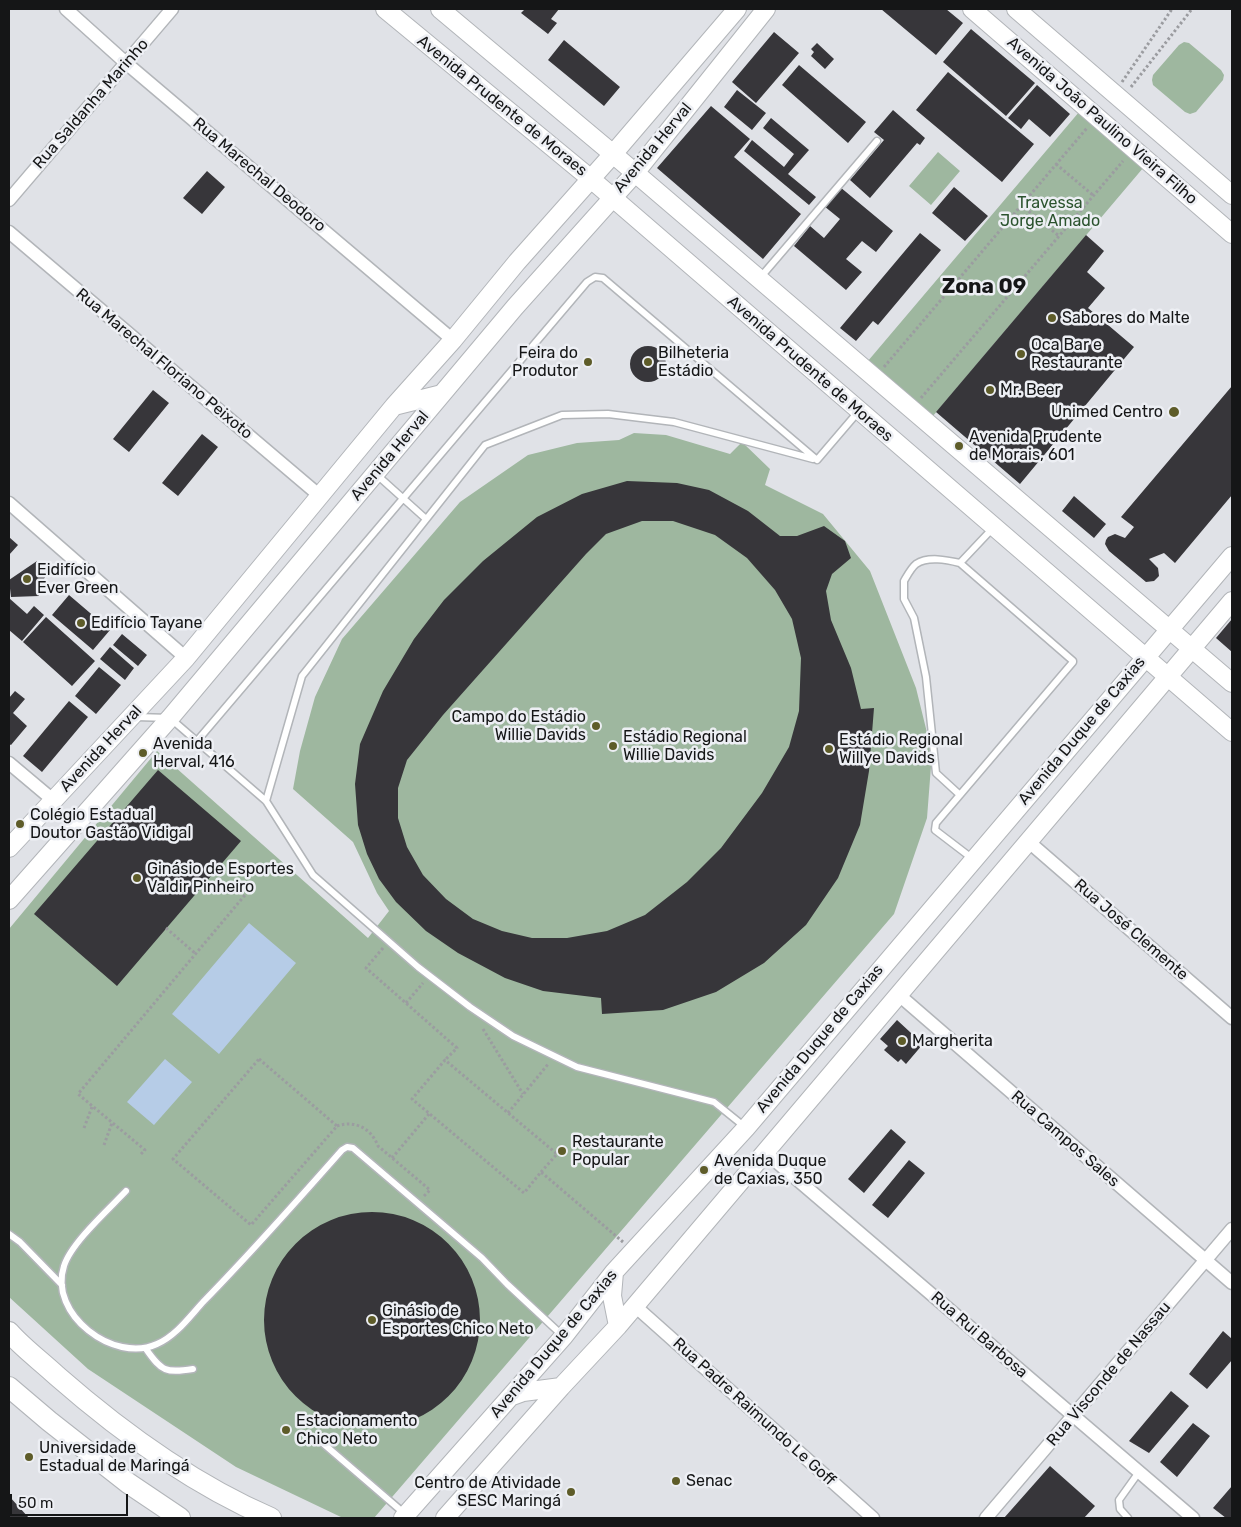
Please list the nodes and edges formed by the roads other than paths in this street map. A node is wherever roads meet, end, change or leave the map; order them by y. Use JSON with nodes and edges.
{"nodes":[{"id":1,"x":66,"y":9,"type":"edge"},
{"id":2,"x":172,"y":9,"type":"edge"},
{"id":3,"x":385,"y":9,"type":"edge"},
{"id":4,"x":440,"y":9,"type":"edge"},
{"id":5,"x":737,"y":9,"type":"edge"},
{"id":6,"x":766,"y":9,"type":"edge"},
{"id":7,"x":972,"y":9,"type":"edge"},
{"id":8,"x":1016,"y":9,"type":"edge"},
{"id":9,"x":746,"y":35,"type":"junction"},
{"id":10,"x":713,"y":38,"type":"junction"},
{"id":11,"x":126,"y":62,"type":"junction"},
{"id":12,"x":877,"y":141,"type":"dead end"},
{"id":13,"x":613,"y":154,"type":"junction"},
{"id":14,"x":635,"y":173,"type":"junction"},
{"id":15,"x":591,"y":179,"type":"junction"},
{"id":16,"x":1232,"y":195,"type":"edge"},
{"id":17,"x":612,"y":197,"type":"junction"},
{"id":18,"x":9,"y":200,"type":"edge"},
{"id":19,"x":9,"y":232,"type":"edge"},
{"id":20,"x":1232,"y":234,"type":"edge"},
{"id":21,"x":516,"y":262,"type":"junction"},
{"id":22,"x":759,"y":280,"type":"junction"},
{"id":23,"x":515,"y":307,"type":"junction"},
{"id":24,"x":453,"y":340,"type":"junction"},
{"id":25,"x":442,"y":394,"type":"junction"},
{"id":26,"x":394,"y":406,"type":"junction"},
{"id":27,"x":859,"y":411,"type":"junction"},
{"id":28,"x":817,"y":460,"type":"junction"},
{"id":29,"x":375,"y":474,"type":"junction"},
{"id":30,"x":320,"y":496,"type":"junction"},
{"id":31,"x":402,"y":499,"type":"junction"},
{"id":32,"x":9,"y":503,"type":"edge"},
{"id":33,"x":426,"y":519,"type":"junction"},
{"id":34,"x":294,"y":527,"type":"junction"},
{"id":35,"x":994,"y":527,"type":"junction"},
{"id":36,"x":1232,"y":556,"type":"edge"},
{"id":37,"x":960,"y":563,"type":"junction"},
{"id":38,"x":299,"y":564,"type":"junction"},
{"id":39,"x":1232,"y":601,"type":"edge"},
{"id":40,"x":1169,"y":629,"type":"junction"},
{"id":41,"x":1192,"y":649,"type":"junction"},
{"id":42,"x":1145,"y":657,"type":"junction"},
{"id":43,"x":186,"y":658,"type":"junction"},
{"id":44,"x":1169,"y":678,"type":"junction"},
{"id":45,"x":1232,"y":683,"type":"edge"},
{"id":46,"x":131,"y":717,"type":"junction"},
{"id":47,"x":170,"y":718,"type":"junction"},
{"id":48,"x":1232,"y":732,"type":"edge"},
{"id":49,"x":196,"y":741,"type":"junction"},
{"id":50,"x":9,"y":763,"type":"edge"},
{"id":51,"x":960,"y":795,"type":"junction"},
{"id":52,"x":53,"y":800,"type":"junction"},
{"id":53,"x":266,"y":801,"type":"junction"},
{"id":54,"x":1029,"y":842,"type":"junction"},
{"id":55,"x":9,"y":848,"type":"edge"},
{"id":56,"x":973,"y":860,"type":"junction"},
{"id":57,"x":9,"y":900,"type":"edge"},
{"id":58,"x":899,"y":995,"type":"junction"},
{"id":59,"x":1232,"y":1018,"type":"edge"},
{"id":60,"x":746,"y":1128,"type":"junction"},
{"id":61,"x":765,"y":1152,"type":"junction"},
{"id":62,"x":126,"y":1191,"type":"dead end"},
{"id":63,"x":1232,"y":1229,"type":"edge"},
{"id":64,"x":9,"y":1234,"type":"edge"},
{"id":65,"x":1206,"y":1260,"type":"junction"},
{"id":66,"x":614,"y":1272,"type":"junction"},
{"id":67,"x":1232,"y":1283,"type":"edge"},
{"id":68,"x":62,"y":1285,"type":"junction"},
{"id":69,"x":635,"y":1306,"type":"junction"},
{"id":70,"x":618,"y":1326,"type":"junction"},
{"id":71,"x":9,"y":1332,"type":"edge"},
{"id":72,"x":564,"y":1336,"type":"junction"},
{"id":73,"x":146,"y":1349,"type":"junction"},
{"id":74,"x":194,"y":1368,"type":"dead end"},
{"id":75,"x":9,"y":1387,"type":"edge"},
{"id":76,"x":561,"y":1387,"type":"junction"},
{"id":77,"x":512,"y":1396,"type":"junction"},
{"id":78,"x":1074,"y":1416,"type":"junction"},
{"id":79,"x":319,"y":1440,"type":"dead end"},
{"id":80,"x":1139,"y":1472,"type":"junction"},
{"id":81,"x":404,"y":1516,"type":"edge"},
{"id":82,"x":180,"y":1518,"type":"edge"},
{"id":83,"x":270,"y":1518,"type":"edge"},
{"id":84,"x":445,"y":1518,"type":"edge"},
{"id":85,"x":873,"y":1518,"type":"edge"},
{"id":86,"x":986,"y":1518,"type":"edge"},
{"id":87,"x":1128,"y":1518,"type":"edge"},
{"id":88,"x":1194,"y":1518,"type":"edge"}],
"edges":[{"from":1,"to":11,"type":"street","name":"Rua Marechal Deodoro"},
{"from":2,"to":11,"type":"street","name":"Rua Saldanha Marinho"},
{"from":3,"to":15,"type":"main road","name":"Avenida Prudente de Moraes"},
{"from":4,"to":13,"type":"main road","name":"Avenida Prudente de Moraes"},
{"from":5,"to":10,"type":"main road","name":"Avenida Herval"},
{"from":6,"to":9,"type":"main road","name":"Avenida Herval"},
{"from":7,"to":20,"type":"main road","name":"Avenida João Paulino Vieira Filho"},
{"from":8,"to":16,"type":"main road","name":"Avenida João Paulino Vieira Filho"},
{"from":9,"to":10,"type":"main road"},
{"from":9,"to":14,"type":"main road","name":"Avenida Herval"},
{"from":10,"to":13,"type":"main road","name":"Avenida Herval"},
{"from":11,"to":18,"type":"street","name":"Rua Saldanha Marinho"},
{"from":11,"to":24,"type":"street","name":"Rua Marechal Deodoro"},
{"from":12,"to":22,"type":"lane"},
{"from":13,"to":14,"type":"main road","name":"Avenida Prudente de Moraes"},
{"from":13,"to":15,"type":"main road","name":"Avenida Herval"},
{"from":14,"to":17,"type":"main road","name":"Avenida Herval"},
{"from":14,"to":22,"type":"main road","name":"Avenida Prudente de Moraes"},
{"from":15,"to":17,"type":"main road","name":"Avenida Prudente de Moraes"},
{"from":15,"to":21,"type":"main road","name":"Avenida Herval"},
{"from":17,"to":23,"type":"main road","name":"Avenida Herval"},
{"from":17,"to":27,"type":"main road","name":"Avenida Prudente de Moraes"},
{"from":19,"to":30,"type":"street","name":"Rua Marechal Floriano Peixoto"},
{"from":21,"to":23,"type":"main road"},
{"from":21,"to":24,"type":"main road","name":"Avenida Herval"},
{"from":22,"to":40,"type":"main road","name":"Avenida Prudente de Moraes"},
{"from":23,"to":25,"type":"main road","name":"Avenida Herval"},
{"from":24,"to":26,"type":"main road","name":"Avenida Herval"},
{"from":25,"to":26,"type":"main road"},
{"from":25,"to":29,"type":"main road","name":"Avenida Herval"},
{"from":26,"to":30,"type":"main road","name":"Avenida Herval"},
{"from":27,"to":28,"type":"lane"},
{"from":27,"to":35,"type":"main road","name":"Avenida Prudente de Moraes"},
{"from":28,"to":31,"type":"lane"},
{"from":28,"to":33,"type":"lane"},
{"from":29,"to":31,"type":"lane"},
{"from":29,"to":38,"type":"main road","name":"Avenida Herval"},
{"from":30,"to":34,"type":"main road","name":"Avenida Herval"},
{"from":31,"to":33,"type":"lane"},
{"from":31,"to":49,"type":"lane"},
{"from":32,"to":43,"type":"street"},
{"from":33,"to":53,"type":"lane"},
{"from":34,"to":38,"type":"main road"},
{"from":34,"to":43,"type":"main road","name":"Avenida Herval"},
{"from":35,"to":37,"type":"lane"},
{"from":35,"to":42,"type":"main road","name":"Avenida Prudente de Moraes"},
{"from":36,"to":40,"type":"main road","name":"Avenida Duque de Caxias"},
{"from":37,"to":51,"type":"lane"},
{"from":37,"to":51,"type":"lane"},
{"from":38,"to":47,"type":"main road","name":"Avenida Herval"},
{"from":39,"to":41,"type":"main road","name":"Avenida Duque de Caxias"},
{"from":40,"to":41,"type":"main road","name":"Avenida Prudente de Moraes"},
{"from":40,"to":42,"type":"main road","name":"Avenida Duque de Caxias"},
{"from":41,"to":44,"type":"main road","name":"Avenida Duque de Caxias"},
{"from":41,"to":45,"type":"main road","name":"Avenida Prudente de Moraes"},
{"from":42,"to":44,"type":"main road","name":"Avenida Prudente de Moraes"},
{"from":42,"to":56,"type":"main road","name":"Avenida Duque de Caxias"},
{"from":43,"to":46,"type":"main road","name":"Avenida Herval"},
{"from":44,"to":48,"type":"main road","name":"Avenida Prudente de Moraes"},
{"from":44,"to":54,"type":"main road","name":"Avenida Duque de Caxias"},
{"from":46,"to":47,"type":"lane"},
{"from":46,"to":52,"type":"main road","name":"Avenida Herval"},
{"from":47,"to":49,"type":"lane"},
{"from":47,"to":57,"type":"main road","name":"Avenida Herval"},
{"from":49,"to":53,"type":"lane"},
{"from":50,"to":52,"type":"street"},
{"from":51,"to":56,"type":"lane"},
{"from":52,"to":55,"type":"main road","name":"Avenida Herval"},
{"from":53,"to":60,"type":"lane"},
{"from":54,"to":58,"type":"main road","name":"Avenida Duque de Caxias"},
{"from":54,"to":59,"type":"street","name":"Rua José Clemente"},
{"from":56,"to":60,"type":"main road","name":"Avenida Duque de Caxias"},
{"from":58,"to":61,"type":"main road","name":"Avenida Duque de Caxias"},
{"from":58,"to":65,"type":"street","name":"Rua Campos Sales"},
{"from":60,"to":66,"type":"main road","name":"Avenida Duque de Caxias"},
{"from":61,"to":69,"type":"main road","name":"Avenida Duque de Caxias"},
{"from":61,"to":78,"type":"street","name":"Rua Rui Barbosa"},
{"from":62,"to":68,"type":"lane"},
{"from":63,"to":65,"type":"street","name":"Rua Visconde de Nassau"},
{"from":64,"to":68,"type":"lane"},
{"from":65,"to":67,"type":"street","name":"Rua Campos Sales"},
{"from":65,"to":78,"type":"street","name":"Rua Visconde de Nassau"},
{"from":66,"to":70,"type":"main road"},
{"from":66,"to":72,"type":"main road","name":"Avenida Duque de Caxias"},
{"from":68,"to":73,"type":"lane"},
{"from":69,"to":70,"type":"main road","name":"Avenida Duque de Caxias"},
{"from":69,"to":85,"type":"street","name":"Rua Padre Raimundo Le Goff"},
{"from":70,"to":76,"type":"main road","name":"Avenida Duque de Caxias"},
{"from":71,"to":83,"type":"main road"},
{"from":72,"to":73,"type":"lane"},
{"from":72,"to":77,"type":"main road","name":"Avenida Duque de Caxias"},
{"from":73,"to":74,"type":"lane"},
{"from":75,"to":82,"type":"main road"},
{"from":76,"to":77,"type":"main road"},
{"from":76,"to":84,"type":"main road","name":"Avenida Duque de Caxias"},
{"from":77,"to":81,"type":"main road","name":"Avenida Duque de Caxias"},
{"from":78,"to":80,"type":"street","name":"Rua Rui Barbosa"},
{"from":78,"to":86,"type":"street","name":"Rua Visconde de Nassau"},
{"from":79,"to":81,"type":"lane"},
{"from":80,"to":87,"type":"lane"},
{"from":80,"to":88,"type":"street","name":"Rua Rui Barbosa"}]}
